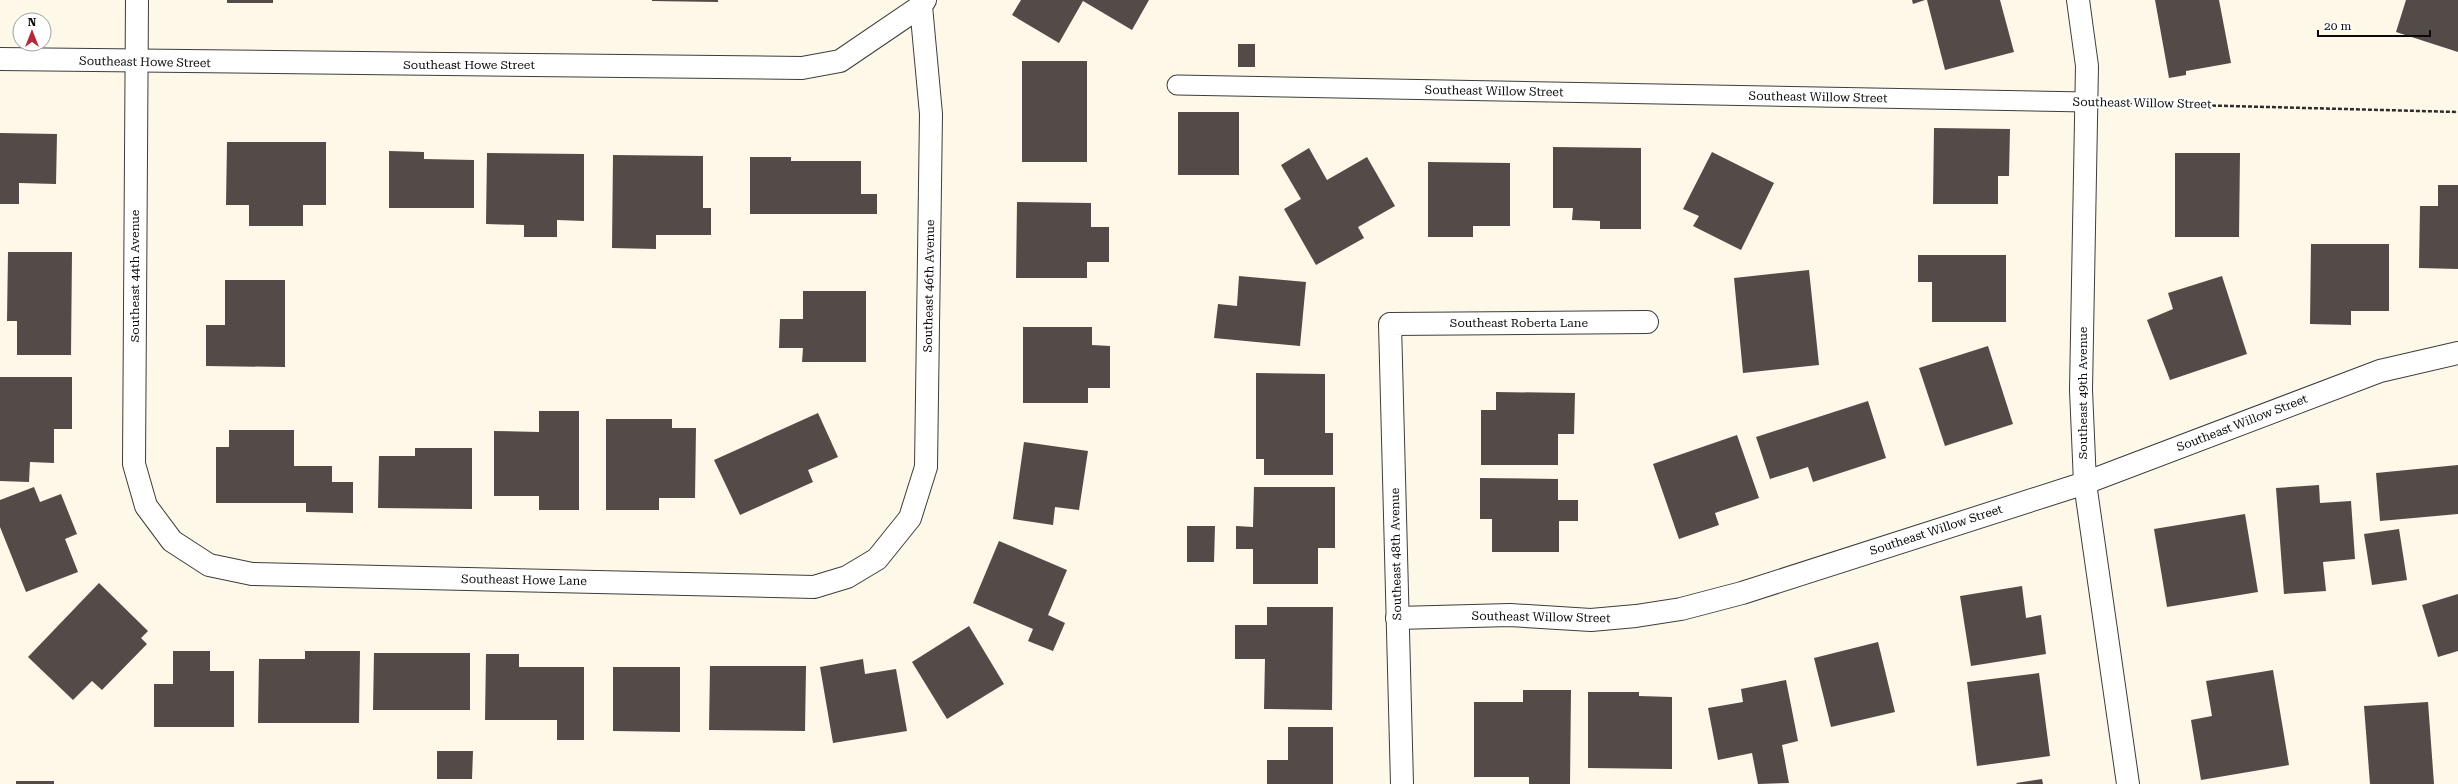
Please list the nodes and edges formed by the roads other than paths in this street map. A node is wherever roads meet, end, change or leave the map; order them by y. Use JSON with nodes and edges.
{"nodes":[{"id":1,"x":137,"y":0,"type":"edge"},
{"id":2,"x":2078,"y":0,"type":"edge"},
{"id":3,"x":923,"y":3,"type":"edge"},
{"id":4,"x":0,"y":59,"type":"edge"},
{"id":5,"x":135,"y":62,"type":"junction"},
{"id":6,"x":1177,"y":85,"type":"dead end"},
{"id":7,"x":2086,"y":102,"type":"junction"},
{"id":8,"x":1647,"y":322,"type":"dead end"},
{"id":9,"x":1390,"y":324,"type":"joint"},
{"id":10,"x":2458,"y":353,"type":"edge"},
{"id":11,"x":2085,"y":483,"type":"junction"},
{"id":12,"x":172,"y":541,"type":"joint"},
{"id":13,"x":877,"y":559,"type":"joint"},
{"id":14,"x":1397,"y":618,"type":"junction"},
{"id":15,"x":1402,"y":784,"type":"edge"},
{"id":16,"x":2128,"y":784,"type":"edge"}],
"edges":[{"from":1,"to":5,"type":"street","name":"Southeast 44th Avenue"},
{"from":2,"to":7,"type":"street","name":"Southeast 49th Avenue"},
{"from":3,"to":5,"type":"street","name":"Southeast Howe Street"},
{"from":3,"to":13,"type":"street","name":"Southeast 46th Avenue"},
{"from":4,"to":5,"type":"street","name":"Southeast Howe Street"},
{"from":5,"to":12,"type":"street","name":"Southeast 44th Avenue"},
{"from":6,"to":7,"type":"lane","name":"Southeast Willow Street"},
{"from":7,"to":11,"type":"street","name":"Southeast 49th Avenue"},
{"from":8,"to":9,"type":"street","name":"Southeast Roberta Lane"},
{"from":9,"to":14,"type":"street","name":"Southeast 48th Avenue"},
{"from":10,"to":11,"type":"street","name":"Southeast Willow Street"},
{"from":11,"to":14,"type":"street","name":"Southeast Willow Street"},
{"from":11,"to":16,"type":"street","name":"Southeast 49th Avenue"},
{"from":12,"to":13,"type":"street","name":"Southeast Howe Lane"},
{"from":14,"to":15,"type":"street","name":"Southeast 48th Avenue"}]}
